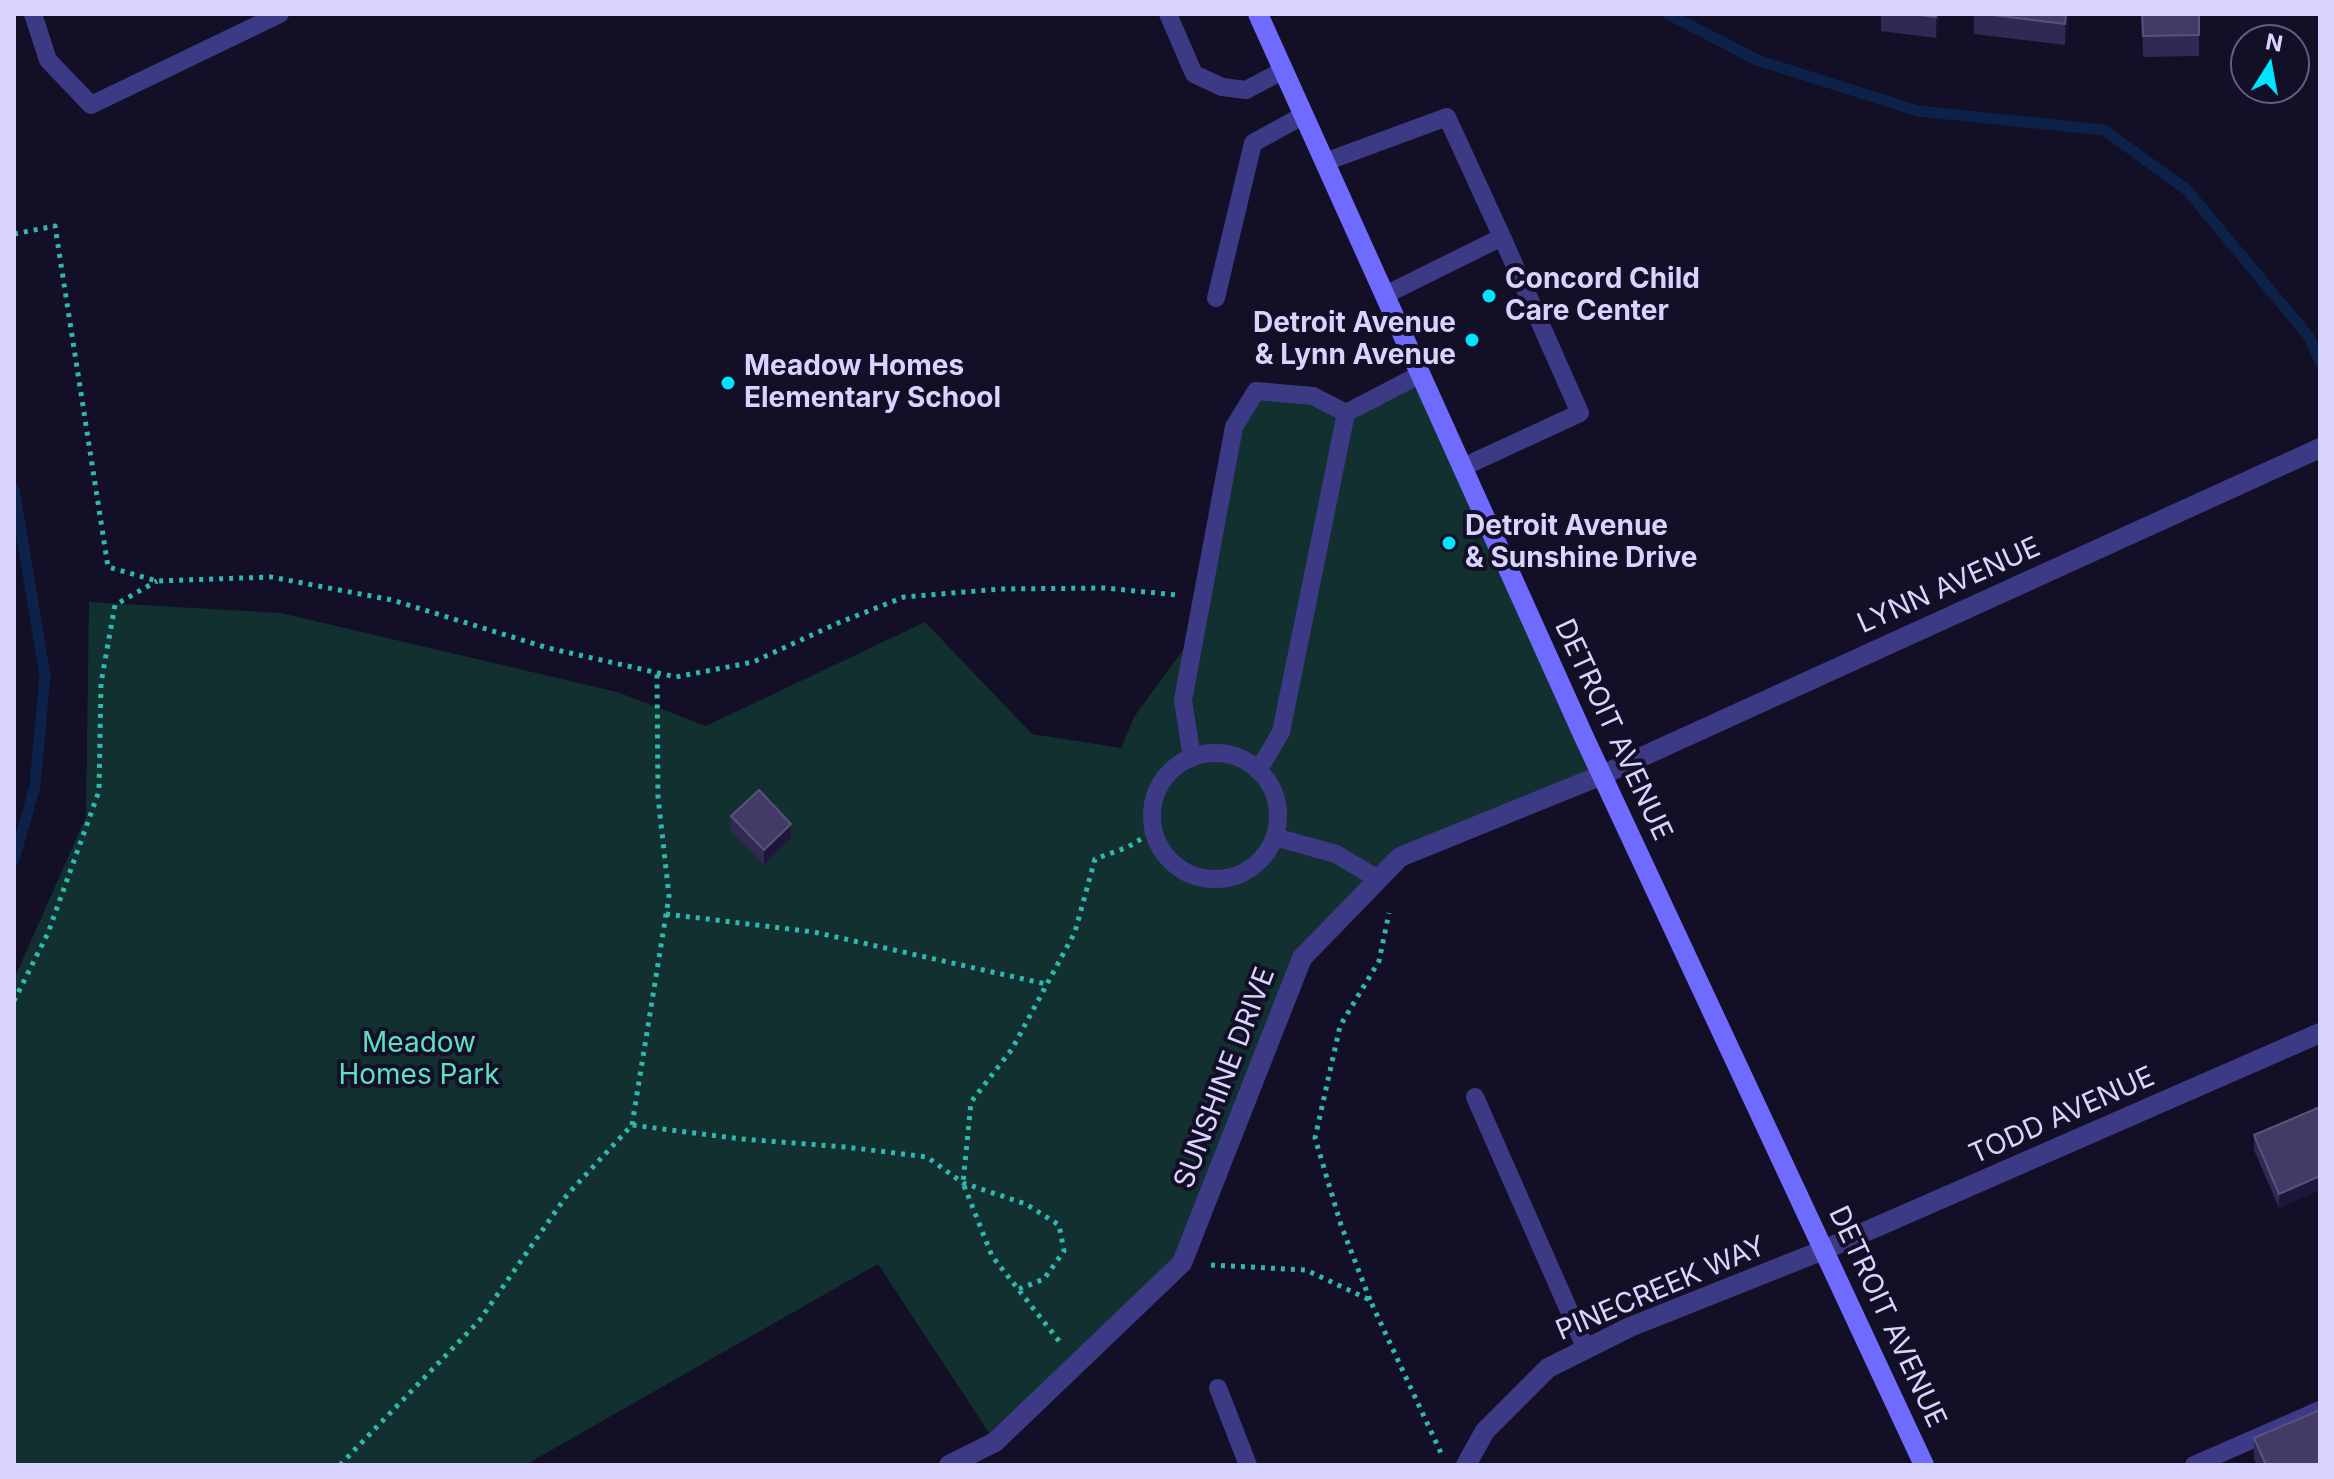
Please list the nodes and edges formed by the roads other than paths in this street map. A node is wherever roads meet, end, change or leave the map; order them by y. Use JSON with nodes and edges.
{"nodes":[{"id":1,"x":33,"y":14,"type":"edge"},
{"id":2,"x":280,"y":14,"type":"edge"},
{"id":3,"x":1168,"y":14,"type":"edge"},
{"id":4,"x":1258,"y":14,"type":"edge"},
{"id":5,"x":1284,"y":70,"type":"junction"},
{"id":6,"x":1304,"y":115,"type":"junction"},
{"id":7,"x":1325,"y":162,"type":"junction"},
{"id":8,"x":1502,"y":237,"type":"junction"},
{"id":9,"x":1385,"y":295,"type":"junction"},
{"id":10,"x":1216,"y":298,"type":"dead end"},
{"id":11,"x":1421,"y":374,"type":"junction"},
{"id":12,"x":1346,"y":413,"type":"junction"},
{"id":13,"x":2320,"y":448,"type":"edge"},
{"id":14,"x":1463,"y":467,"type":"junction"},
{"id":15,"x":1192,"y":758,"type":"junction"},
{"id":16,"x":1258,"y":771,"type":"junction"},
{"id":17,"x":1602,"y":775,"type":"junction"},
{"id":18,"x":1275,"y":837,"type":"junction"},
{"id":19,"x":1378,"y":879,"type":"junction"},
{"id":20,"x":2320,"y":1033,"type":"edge"},
{"id":21,"x":1475,"y":1097,"type":"dead end"},
{"id":22,"x":1826,"y":1249,"type":"junction"},
{"id":23,"x":1586,"y":1349,"type":"junction"},
{"id":24,"x":1218,"y":1388,"type":"dead end"},
{"id":25,"x":2320,"y":1410,"type":"edge"},
{"id":26,"x":949,"y":1465,"type":"edge"},
{"id":27,"x":1248,"y":1465,"type":"edge"},
{"id":28,"x":1466,"y":1465,"type":"edge"},
{"id":29,"x":1924,"y":1465,"type":"edge"},
{"id":30,"x":2194,"y":1465,"type":"edge"}],
"edges":[{"from":1,"to":2,"type":"lane"},
{"from":3,"to":5,"type":"lane"},
{"from":4,"to":5,"type":"street","name":"DETROIT AVENUE"},
{"from":5,"to":6,"type":"street","name":"DETROIT AVENUE"},
{"from":6,"to":7,"type":"street","name":"DETROIT AVENUE"},
{"from":6,"to":10,"type":"lane"},
{"from":7,"to":8,"type":"lane"},
{"from":7,"to":9,"type":"street","name":"DETROIT AVENUE"},
{"from":8,"to":9,"type":"lane"},
{"from":8,"to":14,"type":"lane"},
{"from":9,"to":11,"type":"street","name":"DETROIT AVENUE"},
{"from":11,"to":12,"type":"lane"},
{"from":11,"to":14,"type":"street","name":"DETROIT AVENUE"},
{"from":12,"to":15,"type":"lane"},
{"from":12,"to":16,"type":"lane"},
{"from":13,"to":17,"type":"street","name":"LYNN AVENUE"},
{"from":14,"to":17,"type":"street","name":"DETROIT AVENUE"},
{"from":15,"to":16,"type":"lane"},
{"from":15,"to":18,"type":"lane"},
{"from":16,"to":18,"type":"lane"},
{"from":17,"to":19,"type":"street","name":"SUNSHINE DRIVE"},
{"from":17,"to":22,"type":"street","name":"DETROIT AVENUE"},
{"from":18,"to":19,"type":"lane"},
{"from":19,"to":26,"type":"street","name":"SUNSHINE DRIVE"},
{"from":20,"to":22,"type":"street","name":"TODD AVENUE"},
{"from":21,"to":23,"type":"lane"},
{"from":22,"to":23,"type":"street","name":"PINECREEK WAY"},
{"from":22,"to":29,"type":"street","name":"DETROIT AVENUE"},
{"from":23,"to":28,"type":"street","name":"PINECREEK WAY"},
{"from":24,"to":27,"type":"lane"},
{"from":25,"to":30,"type":"lane"}]}
